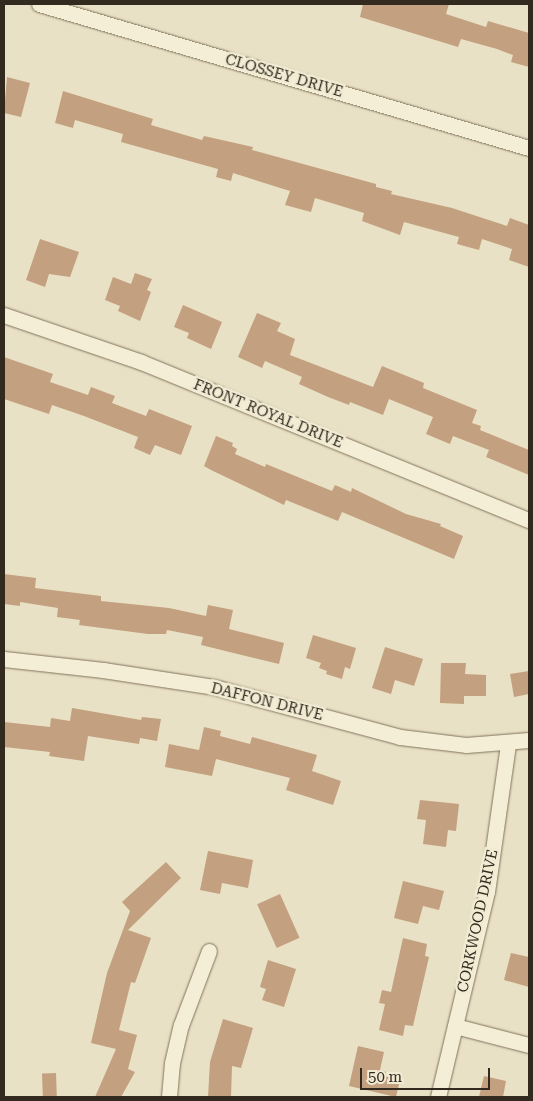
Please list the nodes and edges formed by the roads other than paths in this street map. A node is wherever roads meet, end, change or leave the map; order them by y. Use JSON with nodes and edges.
{"nodes":[{"id":1,"x":39,"y":4,"type":"edge"},
{"id":2,"x":529,"y":148,"type":"edge"},
{"id":3,"x":4,"y":315,"type":"edge"},
{"id":4,"x":529,"y":520,"type":"edge"},
{"id":5,"x":4,"y":659,"type":"edge"},
{"id":6,"x":529,"y":740,"type":"edge"},
{"id":7,"x":508,"y":744,"type":"junction"},
{"id":8,"x":209,"y":951,"type":"dead end"},
{"id":9,"x":455,"y":1026,"type":"junction"},
{"id":10,"x":529,"y":1045,"type":"edge"},
{"id":11,"x":169,"y":1097,"type":"edge"},
{"id":12,"x":438,"y":1097,"type":"edge"}],
"edges":[{"from":1,"to":2,"type":"street","name":"CLOSSEY DRIVE"},
{"from":3,"to":4,"type":"street","name":"FRONT ROYAL DRIVE"},
{"from":5,"to":7,"type":"street","name":"DAFFON DRIVE"},
{"from":6,"to":7,"type":"street","name":"DAFFON DRIVE"},
{"from":7,"to":9,"type":"street","name":"CORKWOOD DRIVE"},
{"from":8,"to":11,"type":"street"},
{"from":9,"to":10,"type":"street"},
{"from":9,"to":12,"type":"street","name":"CORKWOOD DRIVE"}]}
